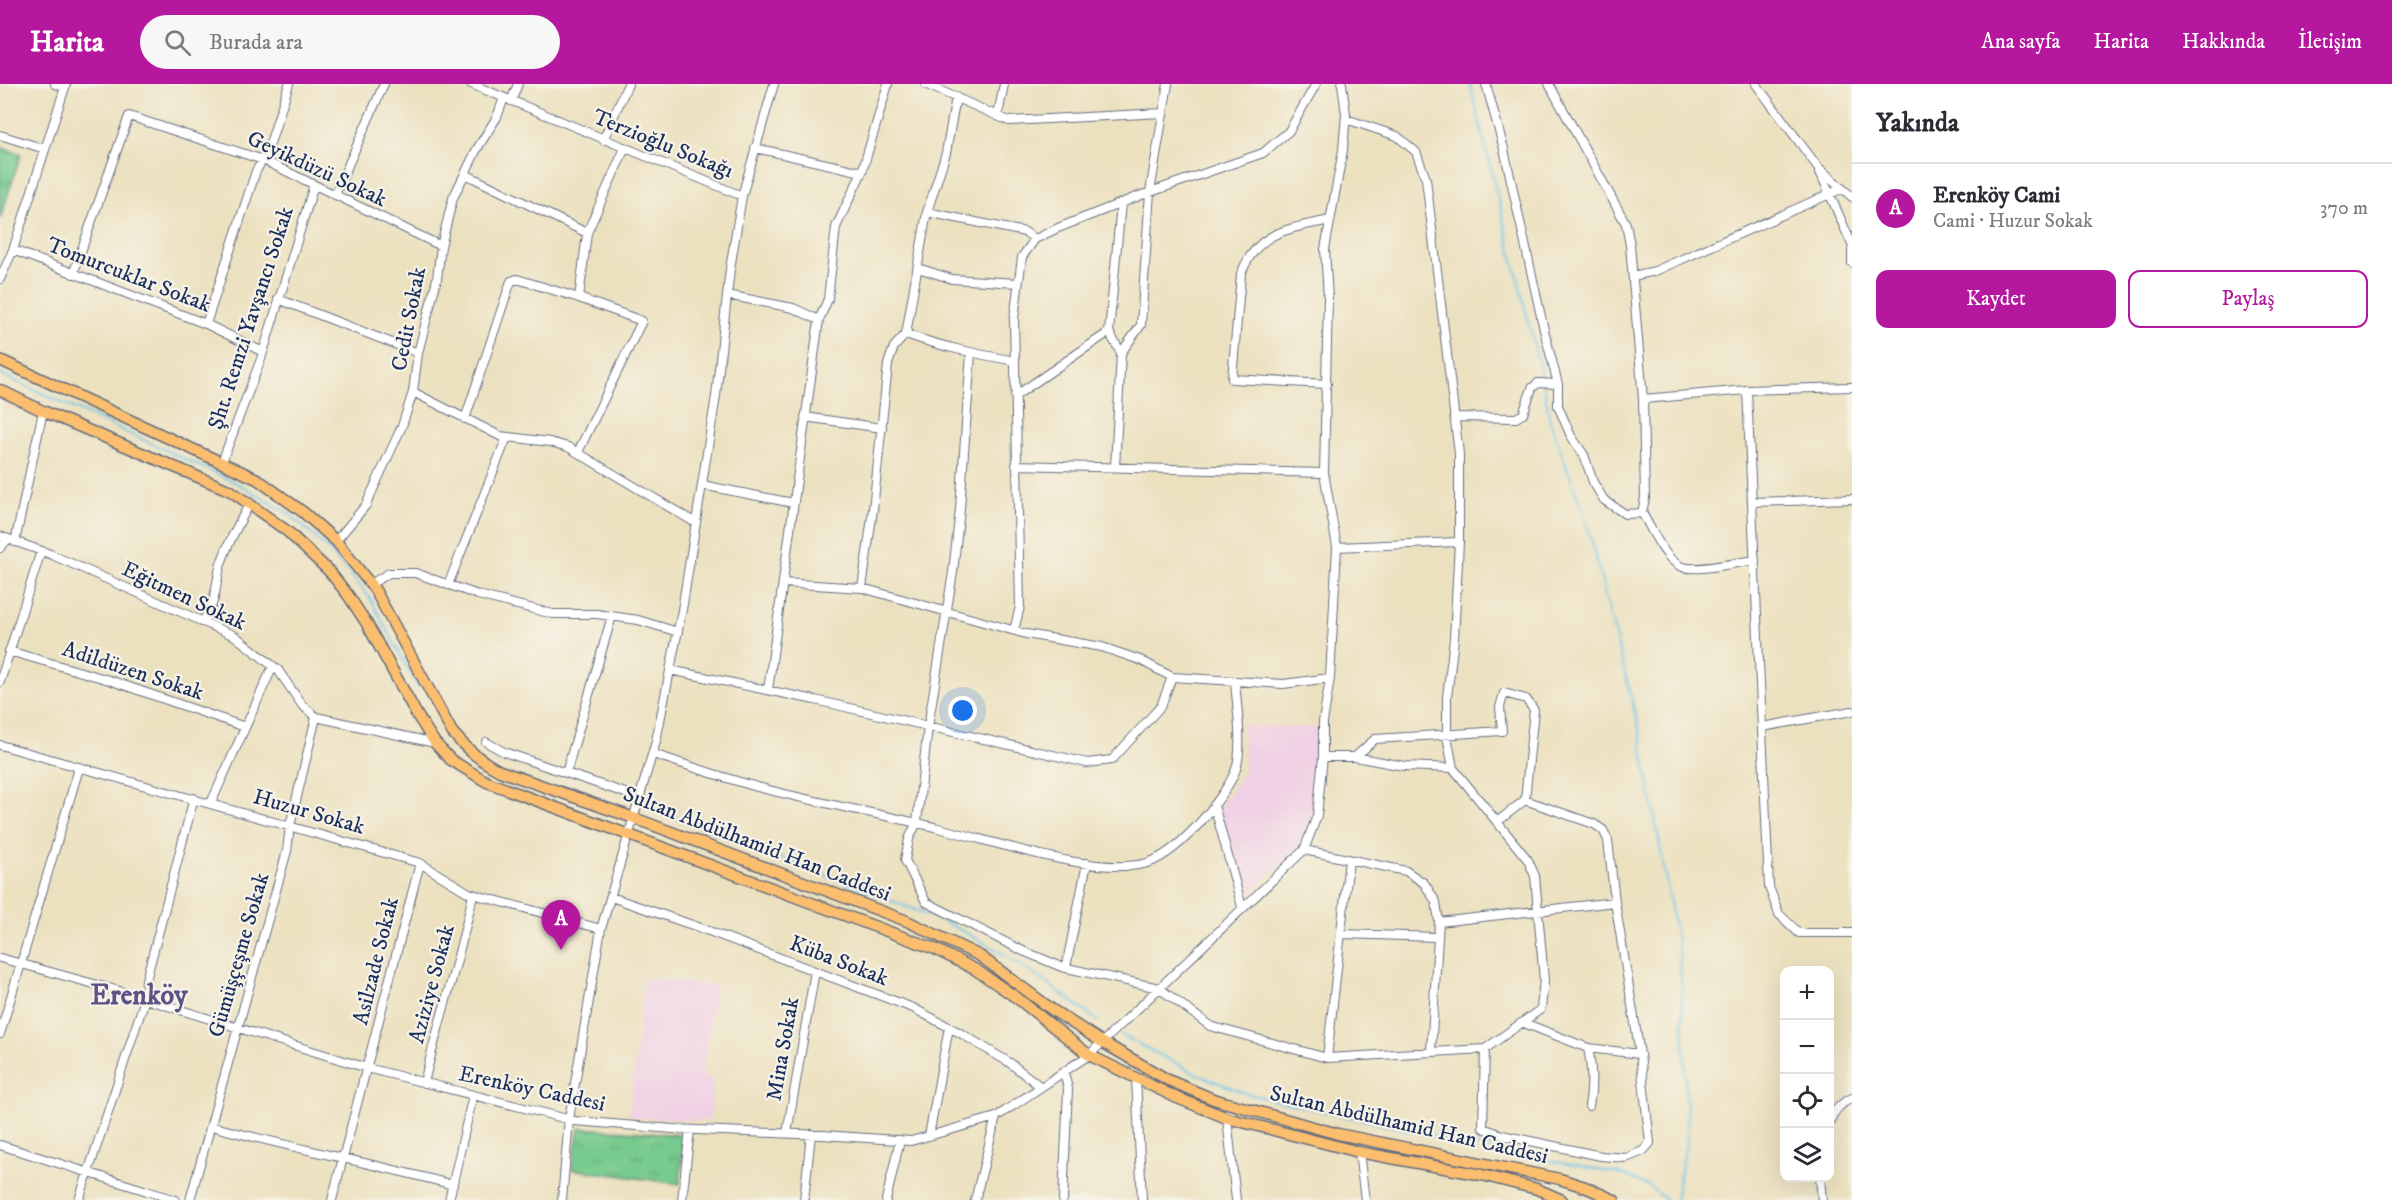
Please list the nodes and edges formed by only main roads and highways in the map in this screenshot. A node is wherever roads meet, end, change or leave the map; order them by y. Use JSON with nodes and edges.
{"nodes":[{"id":1,"x":0,"y":360,"type":"edge"},
{"id":2,"x":0,"y":390,"type":"edge"},
{"id":3,"x":1562,"y":1200,"type":"edge"},
{"id":4,"x":1614,"y":1200,"type":"edge"}],
"edges":[{"from":1,"to":4,"type":"main road","name":"Sultan Abdülhamid Han Caddesi"},
{"from":2,"to":3,"type":"main road","name":"Sultan Abdülhamid Han Caddesi"}]}
